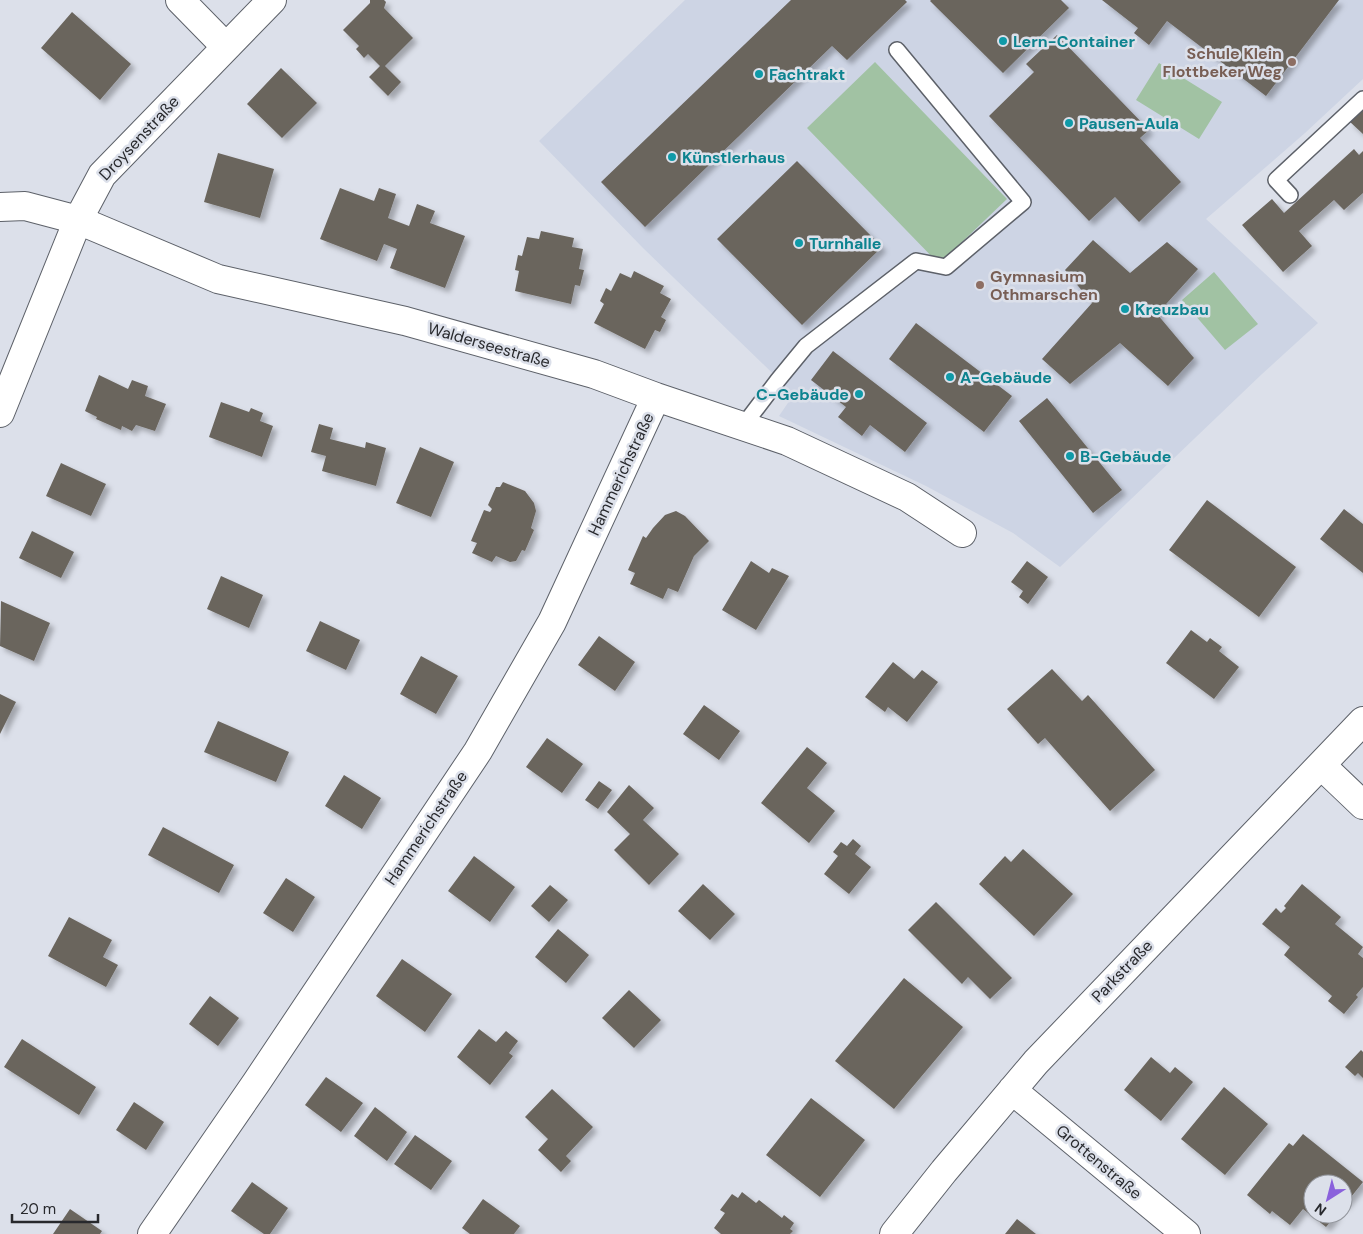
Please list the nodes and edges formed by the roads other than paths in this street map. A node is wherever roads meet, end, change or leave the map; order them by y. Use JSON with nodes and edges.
{"nodes":[{"id":1,"x":180,"y":0,"type":"edge"},
{"id":2,"x":272,"y":0,"type":"edge"},
{"id":3,"x":226,"y":47,"type":"junction"},
{"id":4,"x":897,"y":50,"type":"dead end"},
{"id":5,"x":1363,"y":99,"type":"edge"},
{"id":6,"x":1290,"y":195,"type":"dead end"},
{"id":7,"x":0,"y":207,"type":"edge"},
{"id":8,"x":78,"y":220,"type":"junction"},
{"id":9,"x":656,"y":397,"type":"junction"},
{"id":10,"x":0,"y":413,"type":"edge"},
{"id":11,"x":743,"y":426,"type":"junction"},
{"id":12,"x":962,"y":533,"type":"dead end"},
{"id":13,"x":1363,"y":721,"type":"edge"},
{"id":14,"x":1322,"y":765,"type":"junction"},
{"id":15,"x":1363,"y":805,"type":"edge"},
{"id":16,"x":1012,"y":1090,"type":"junction"},
{"id":17,"x":152,"y":1234,"type":"edge"},
{"id":18,"x":894,"y":1234,"type":"edge"},
{"id":19,"x":1186,"y":1234,"type":"edge"}],
"edges":[{"from":1,"to":3,"type":"street"},
{"from":2,"to":3,"type":"street","name":"Droysenstraße"},
{"from":3,"to":8,"type":"street","name":"Droysenstraße"},
{"from":4,"to":11,"type":"lane"},
{"from":5,"to":6,"type":"lane"},
{"from":7,"to":8,"type":"street","name":"Walderseestraße"},
{"from":8,"to":9,"type":"street","name":"Walderseestraße"},
{"from":8,"to":10,"type":"street","name":"Droysenstraße"},
{"from":9,"to":11,"type":"street","name":"Walderseestraße"},
{"from":9,"to":17,"type":"street","name":"Hammerichstraße"},
{"from":11,"to":12,"type":"street","name":"Walderseestraße"},
{"from":13,"to":14,"type":"street","name":"Parkstraße"},
{"from":14,"to":15,"type":"street"},
{"from":14,"to":16,"type":"street","name":"Parkstraße"},
{"from":16,"to":18,"type":"street","name":"Parkstraße"},
{"from":16,"to":19,"type":"street","name":"Grottenstraße"}]}
